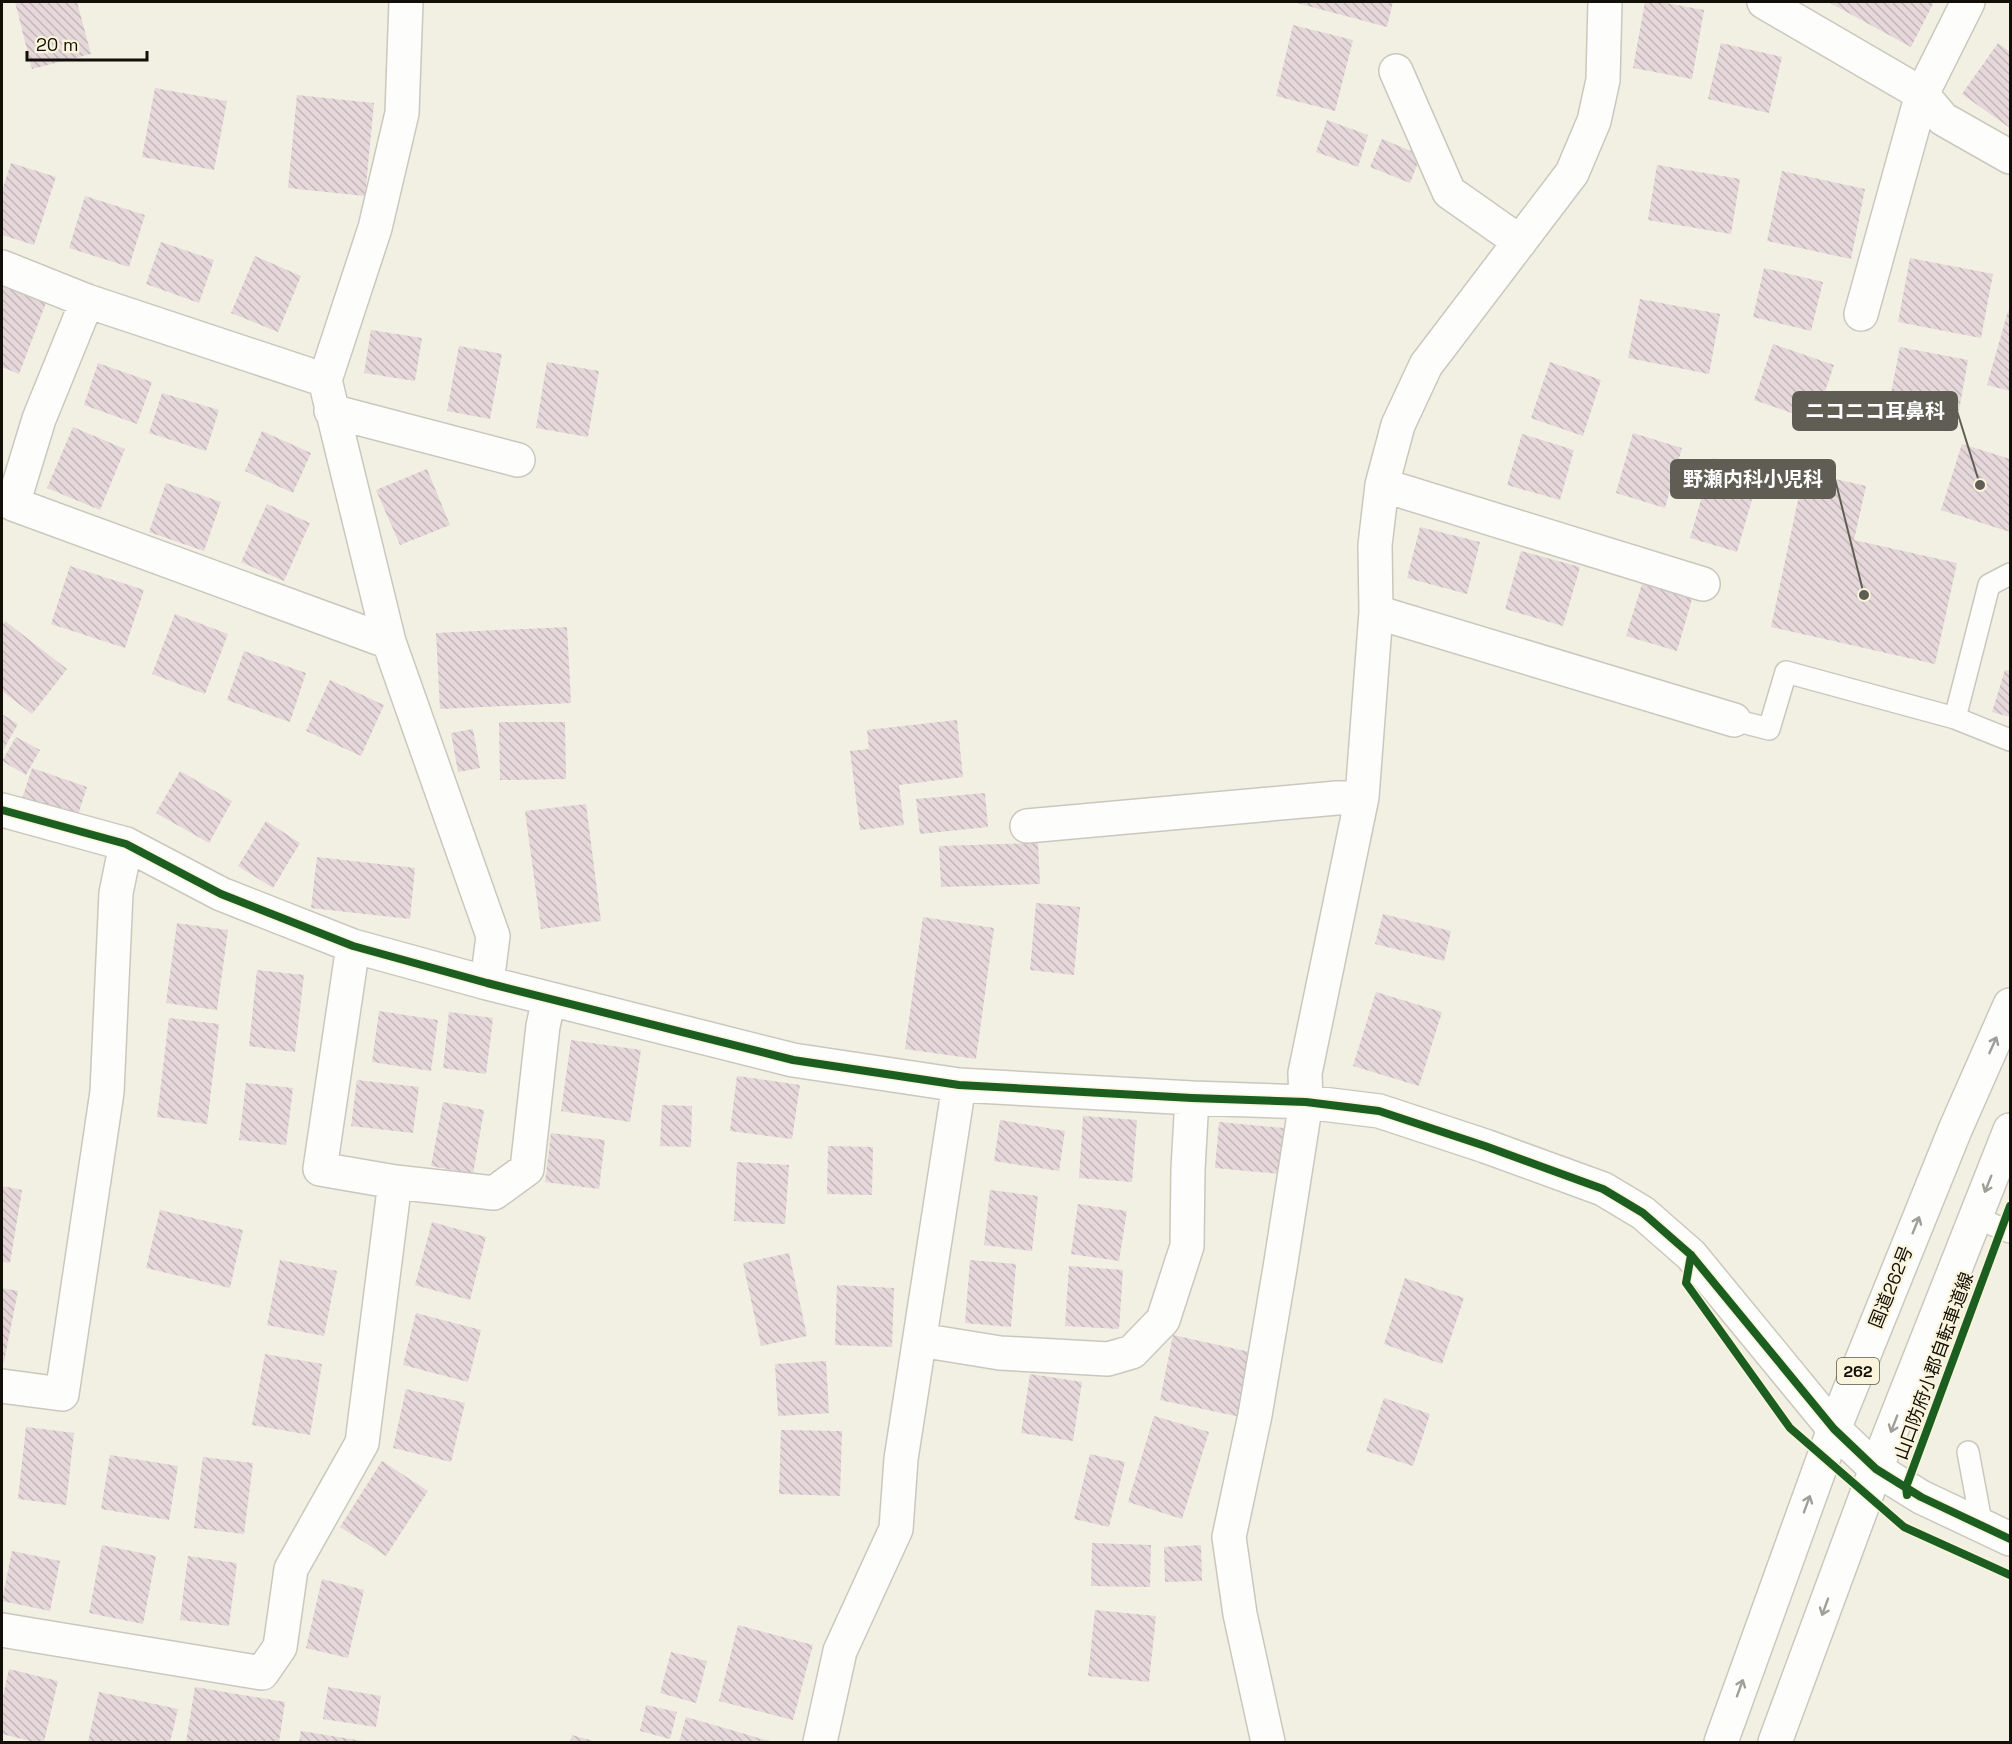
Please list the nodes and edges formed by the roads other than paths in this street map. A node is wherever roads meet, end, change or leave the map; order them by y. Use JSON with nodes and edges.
{"nodes":[{"id":1,"x":406,"y":2,"type":"edge"},
{"id":2,"x":1605,"y":2,"type":"edge"},
{"id":3,"x":1764,"y":2,"type":"edge"},
{"id":4,"x":1968,"y":2,"type":"edge"},
{"id":5,"x":1396,"y":71,"type":"dead end"},
{"id":6,"x":1922,"y":94,"type":"junction"},
{"id":7,"x":2010,"y":156,"type":"edge"},
{"id":8,"x":1520,"y":242,"type":"junction"},
{"id":9,"x":2,"y":267,"type":"edge"},
{"id":10,"x":87,"y":301,"type":"junction"},
{"id":11,"x":1861,"y":314,"type":"dead end"},
{"id":12,"x":328,"y":395,"type":"junction"},
{"id":13,"x":518,"y":460,"type":"dead end"},
{"id":14,"x":1382,"y":485,"type":"junction"},
{"id":15,"x":2010,"y":574,"type":"edge"},
{"id":16,"x":1703,"y":584,"type":"dead end"},
{"id":17,"x":1376,"y":612,"type":"junction"},
{"id":18,"x":389,"y":642,"type":"junction"},
{"id":19,"x":1955,"y":718,"type":"junction"},
{"id":20,"x":1734,"y":720,"type":"joint"},
{"id":21,"x":2010,"y":740,"type":"edge"},
{"id":22,"x":1362,"y":797,"type":"junction"},
{"id":23,"x":2,"y":810,"type":"edge"},
{"id":24,"x":1027,"y":826,"type":"dead end"},
{"id":25,"x":126,"y":844,"type":"junction"},
{"id":26,"x":353,"y":946,"type":"junction"},
{"id":27,"x":487,"y":983,"type":"junction"},
{"id":28,"x":549,"y":999,"type":"junction"},
{"id":29,"x":2010,"y":1005,"type":"edge"},
{"id":30,"x":959,"y":1085,"type":"junction"},
{"id":31,"x":1192,"y":1098,"type":"junction"},
{"id":32,"x":1306,"y":1102,"type":"junction"},
{"id":33,"x":2010,"y":1130,"type":"edge"},
{"id":34,"x":395,"y":1182,"type":"junction"},
{"id":35,"x":1975,"y":1217,"type":"junction"},
{"id":36,"x":2010,"y":1232,"type":"edge"},
{"id":37,"x":921,"y":1341,"type":"junction"},
{"id":38,"x":2,"y":1386,"type":"edge"},
{"id":39,"x":1834,"y":1429,"type":"junction"},
{"id":40,"x":1968,"y":1452,"type":"dead end"},
{"id":41,"x":1876,"y":1469,"type":"junction"},
{"id":42,"x":1996,"y":1533,"type":"edge"},
{"id":43,"x":2,"y":1630,"type":"edge"},
{"id":44,"x":820,"y":1743,"type":"edge"},
{"id":45,"x":1268,"y":1743,"type":"edge"},
{"id":46,"x":1720,"y":1743,"type":"edge"},
{"id":47,"x":1775,"y":1743,"type":"edge"}],
"edges":[{"from":1,"to":12,"type":"main road"},
{"from":2,"to":8,"type":"main road"},
{"from":3,"to":6,"type":"main road"},
{"from":4,"to":6,"type":"main road"},
{"from":5,"to":8,"type":"main road"},
{"from":6,"to":7,"type":"main road"},
{"from":6,"to":11,"type":"main road"},
{"from":8,"to":14,"type":"main road"},
{"from":9,"to":10,"type":"main road"},
{"from":10,"to":12,"type":"main road"},
{"from":10,"to":18,"type":"main road"},
{"from":12,"to":13,"type":"main road"},
{"from":12,"to":18,"type":"main road"},
{"from":14,"to":16,"type":"main road"},
{"from":14,"to":17,"type":"main road"},
{"from":15,"to":19,"type":"lane"},
{"from":17,"to":20,"type":"main road"},
{"from":17,"to":22,"type":"main road"},
{"from":18,"to":27,"type":"main road"},
{"from":19,"to":20,"type":"lane"},
{"from":19,"to":21,"type":"lane"},
{"from":22,"to":24,"type":"main road"},
{"from":22,"to":32,"type":"main road"},
{"from":23,"to":25,"type":"main road"},
{"from":25,"to":26,"type":"main road"},
{"from":25,"to":38,"type":"main road"},
{"from":26,"to":27,"type":"main road"},
{"from":26,"to":34,"type":"main road"},
{"from":27,"to":28,"type":"main road"},
{"from":28,"to":30,"type":"main road"},
{"from":28,"to":34,"type":"main road"},
{"from":39,"to":29,"type":"main road","name":"国道262号","number":"262","one_way":true},
{"from":30,"to":31,"type":"main road"},
{"from":30,"to":37,"type":"main road"},
{"from":31,"to":32,"type":"main road"},
{"from":31,"to":37,"type":"main road"},
{"from":32,"to":39,"type":"main road"},
{"from":32,"to":45,"type":"main road"},
{"from":33,"to":35,"type":"main road","one_way":true},
{"from":34,"to":43,"type":"main road"},
{"from":35,"to":36,"type":"lane"},
{"from":35,"to":41,"type":"main road","one_way":true},
{"from":37,"to":44,"type":"main road"},
{"from":39,"to":41,"type":"main road"},
{"from":46,"to":39,"type":"main road","name":"国道262号","number":"262","one_way":true},
{"from":40,"to":42,"type":"lane"},
{"from":41,"to":42,"type":"main road"},
{"from":41,"to":47,"type":"main road","one_way":true}]}
